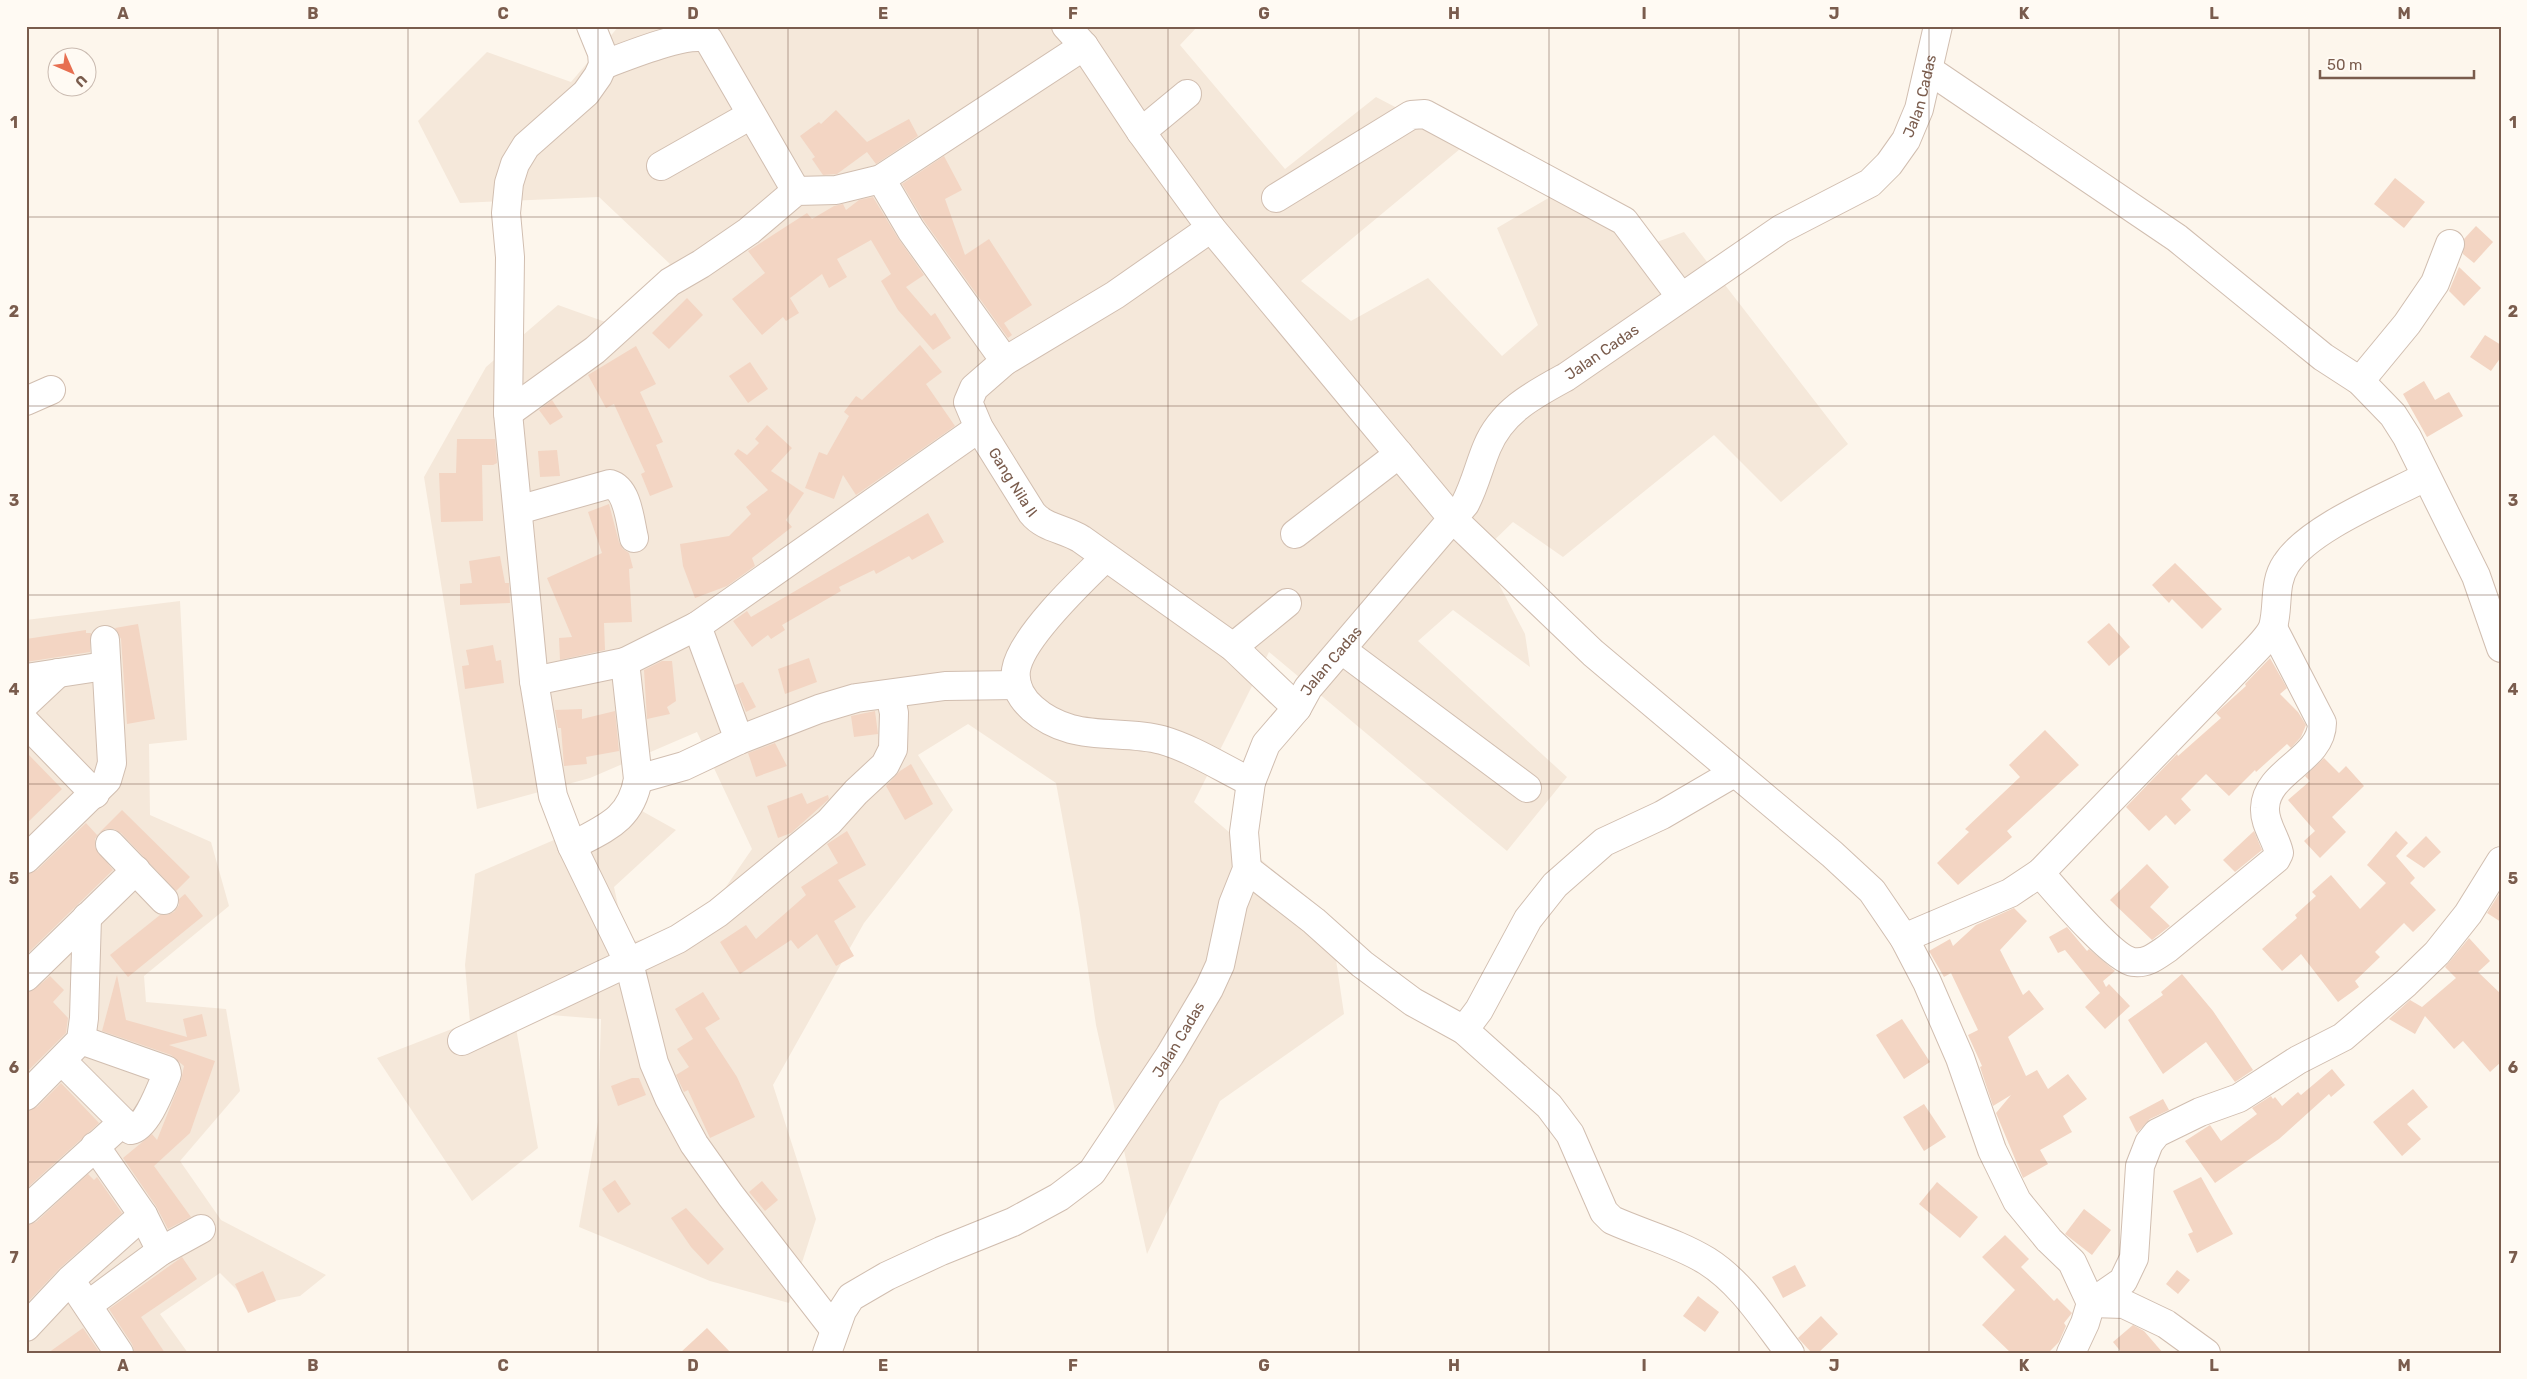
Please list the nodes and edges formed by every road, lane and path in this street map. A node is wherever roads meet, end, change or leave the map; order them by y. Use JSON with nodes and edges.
{"nodes":[{"id":1,"x":591,"y":26,"type":"edge"},
{"id":2,"x":1066,"y":26,"type":"edge"},
{"id":3,"x":1938,"y":26,"type":"edge"},
{"id":4,"x":1084,"y":46,"type":"junction"},
{"id":5,"x":603,"y":65,"type":"junction"},
{"id":6,"x":1929,"y":70,"type":"junction"},
{"id":7,"x":1187,"y":94,"type":"dead end"},
{"id":8,"x":751,"y":115,"type":"junction"},
{"id":9,"x":1141,"y":132,"type":"junction"},
{"id":10,"x":661,"y":166,"type":"dead end"},
{"id":11,"x":881,"y":179,"type":"junction"},
{"id":12,"x":796,"y":191,"type":"junction"},
{"id":13,"x":1276,"y":198,"type":"dead end"},
{"id":14,"x":1211,"y":228,"type":"junction"},
{"id":15,"x":2450,"y":244,"type":"dead end"},
{"id":16,"x":1681,"y":297,"type":"junction"},
{"id":17,"x":1005,"y":361,"type":"junction"},
{"id":18,"x":2360,"y":381,"type":"junction"},
{"id":19,"x":52,"y":390,"type":"dead end"},
{"id":20,"x":26,"y":401,"type":"edge"},
{"id":21,"x":508,"y":413,"type":"junction"},
{"id":22,"x":979,"y":428,"type":"junction"},
{"id":23,"x":1399,"y":454,"type":"junction"},
{"id":24,"x":2426,"y":477,"type":"junction"},
{"id":25,"x":518,"y":510,"type":"junction"},
{"id":26,"x":1453,"y":518,"type":"junction"},
{"id":27,"x":1295,"y":534,"type":"dead end"},
{"id":28,"x":634,"y":538,"type":"dead end"},
{"id":29,"x":1105,"y":558,"type":"junction"},
{"id":30,"x":1287,"y":603,"type":"dead end"},
{"id":31,"x":697,"y":626,"type":"junction"},
{"id":32,"x":2273,"y":628,"type":"junction"},
{"id":33,"x":1233,"y":647,"type":"junction"},
{"id":34,"x":2501,"y":648,"type":"edge"},
{"id":35,"x":1342,"y":650,"type":"junction"},
{"id":36,"x":625,"y":662,"type":"junction"},
{"id":37,"x":58,"y":673,"type":"junction"},
{"id":38,"x":26,"y":678,"type":"edge"},
{"id":39,"x":534,"y":682,"type":"junction"},
{"id":40,"x":1017,"y":685,"type":"junction"},
{"id":41,"x":890,"y":694,"type":"junction"},
{"id":42,"x":26,"y":703,"type":"edge"},
{"id":43,"x":1297,"y":708,"type":"junction"},
{"id":44,"x":26,"y":722,"type":"edge"},
{"id":45,"x":738,"y":740,"type":"junction"},
{"id":46,"x":1734,"y":773,"type":"junction"},
{"id":47,"x":638,"y":779,"type":"junction"},
{"id":48,"x":1251,"y":782,"type":"junction"},
{"id":49,"x":1527,"y":788,"type":"dead end"},
{"id":50,"x":95,"y":794,"type":"junction"},
{"id":51,"x":110,"y":844,"type":"dead end"},
{"id":52,"x":572,"y":846,"type":"junction"},
{"id":53,"x":26,"y":859,"type":"edge"},
{"id":54,"x":2501,"y":861,"type":"edge"},
{"id":55,"x":1247,"y":869,"type":"junction"},
{"id":56,"x":136,"y":870,"type":"junction"},
{"id":57,"x":2040,"y":873,"type":"junction"},
{"id":58,"x":164,"y":900,"type":"dead end"},
{"id":59,"x":87,"y":917,"type":"junction"},
{"id":60,"x":1904,"y":938,"type":"junction"},
{"id":61,"x":629,"y":963,"type":"junction"},
{"id":62,"x":26,"y":976,"type":"edge"},
{"id":63,"x":1464,"y":1030,"type":"junction"},
{"id":64,"x":81,"y":1040,"type":"junction"},
{"id":65,"x":462,"y":1041,"type":"dead end"},
{"id":66,"x":62,"y":1061,"type":"junction"},
{"id":67,"x":26,"y":1096,"type":"edge"},
{"id":68,"x":123,"y":1122,"type":"junction"},
{"id":69,"x":95,"y":1146,"type":"junction"},
{"id":70,"x":26,"y":1210,"type":"edge"},
{"id":71,"x":143,"y":1215,"type":"junction"},
{"id":72,"x":201,"y":1229,"type":"dead end"},
{"id":73,"x":161,"y":1251,"type":"junction"},
{"id":74,"x":70,"y":1280,"type":"junction"},
{"id":75,"x":2091,"y":1302,"type":"junction"},
{"id":76,"x":88,"y":1305,"type":"junction"},
{"id":77,"x":26,"y":1327,"type":"edge"},
{"id":78,"x":831,"y":1341,"type":"edge"},
{"id":79,"x":119,"y":1353,"type":"edge"},
{"id":80,"x":1790,"y":1353,"type":"edge"},
{"id":81,"x":2071,"y":1353,"type":"edge"},
{"id":82,"x":2206,"y":1353,"type":"edge"}],
"edges":[{"from":1,"to":5,"type":"street"},
{"from":2,"to":4,"type":"street"},
{"from":3,"to":6,"type":"street","name":"Jalan Cadas"},
{"from":4,"to":9,"type":"street"},
{"from":4,"to":11,"type":"street"},
{"from":5,"to":8,"type":"street"},
{"from":5,"to":21,"type":"street"},
{"from":6,"to":16,"type":"street","name":"Jalan Cadas"},
{"from":6,"to":18,"type":"street"},
{"from":7,"to":9,"type":"street"},
{"from":8,"to":10,"type":"street"},
{"from":8,"to":12,"type":"street"},
{"from":9,"to":14,"type":"street"},
{"from":11,"to":12,"type":"street"},
{"from":11,"to":17,"type":"street"},
{"from":12,"to":21,"type":"street"},
{"from":13,"to":16,"type":"street"},
{"from":14,"to":17,"type":"street","name":"Gang Nila II"},
{"from":14,"to":23,"type":"street"},
{"from":15,"to":18,"type":"street"},
{"from":16,"to":26,"type":"street","name":"Jalan Cadas"},
{"from":17,"to":22,"type":"street","name":"Gang Nila II"},
{"from":18,"to":24,"type":"street"},
{"from":19,"to":20,"type":"street"},
{"from":21,"to":25,"type":"street"},
{"from":22,"to":29,"type":"street","name":"Gang Nila II"},
{"from":22,"to":31,"type":"street"},
{"from":23,"to":26,"type":"street"},
{"from":23,"to":27,"type":"street"},
{"from":24,"to":32,"type":"street"},
{"from":24,"to":34,"type":"street"},
{"from":25,"to":28,"type":"street"},
{"from":25,"to":39,"type":"street"},
{"from":26,"to":35,"type":"street","name":"Jalan Cadas"},
{"from":26,"to":46,"type":"street"},
{"from":29,"to":33,"type":"street","name":"Gang Nila II"},
{"from":29,"to":40,"type":"street"},
{"from":30,"to":33,"type":"street"},
{"from":31,"to":36,"type":"street"},
{"from":31,"to":45,"type":"street"},
{"from":32,"to":57,"type":"street"},
{"from":32,"to":57,"type":"street"},
{"from":33,"to":43,"type":"street","name":"Gang Nila II"},
{"from":35,"to":43,"type":"street","name":"Jalan Cadas"},
{"from":35,"to":49,"type":"street"},
{"from":36,"to":39,"type":"street"},
{"from":36,"to":47,"type":"street"},
{"from":37,"to":38,"type":"street"},
{"from":37,"to":42,"type":"street"},
{"from":37,"to":50,"type":"street"},
{"from":39,"to":52,"type":"street"},
{"from":40,"to":41,"type":"street"},
{"from":40,"to":48,"type":"street"},
{"from":41,"to":45,"type":"street"},
{"from":41,"to":61,"type":"street"},
{"from":43,"to":48,"type":"street","name":"Jalan Cadas"},
{"from":44,"to":50,"type":"street"},
{"from":45,"to":47,"type":"street"},
{"from":46,"to":60,"type":"street"},
{"from":46,"to":63,"type":"street"},
{"from":47,"to":52,"type":"street"},
{"from":48,"to":55,"type":"street","name":"Jalan Cadas"},
{"from":50,"to":53,"type":"street"},
{"from":51,"to":56,"type":"street"},
{"from":52,"to":61,"type":"street"},
{"from":54,"to":75,"type":"street"},
{"from":55,"to":63,"type":"street"},
{"from":55,"to":78,"type":"street","name":"Jalan Cadas"},
{"from":56,"to":58,"type":"street"},
{"from":56,"to":59,"type":"street"},
{"from":57,"to":60,"type":"street"},
{"from":59,"to":62,"type":"street"},
{"from":59,"to":64,"type":"street"},
{"from":60,"to":75,"type":"street"},
{"from":61,"to":65,"type":"street"},
{"from":61,"to":78,"type":"street"},
{"from":63,"to":80,"type":"street"},
{"from":64,"to":66,"type":"street"},
{"from":64,"to":68,"type":"street"},
{"from":66,"to":67,"type":"street"},
{"from":66,"to":68,"type":"street"},
{"from":68,"to":69,"type":"street"},
{"from":69,"to":70,"type":"street"},
{"from":69,"to":71,"type":"street"},
{"from":71,"to":73,"type":"street"},
{"from":71,"to":74,"type":"street"},
{"from":72,"to":73,"type":"street"},
{"from":73,"to":76,"type":"street"},
{"from":74,"to":76,"type":"street"},
{"from":74,"to":77,"type":"street"},
{"from":75,"to":81,"type":"street"},
{"from":75,"to":82,"type":"street"},
{"from":76,"to":79,"type":"street"}]}
